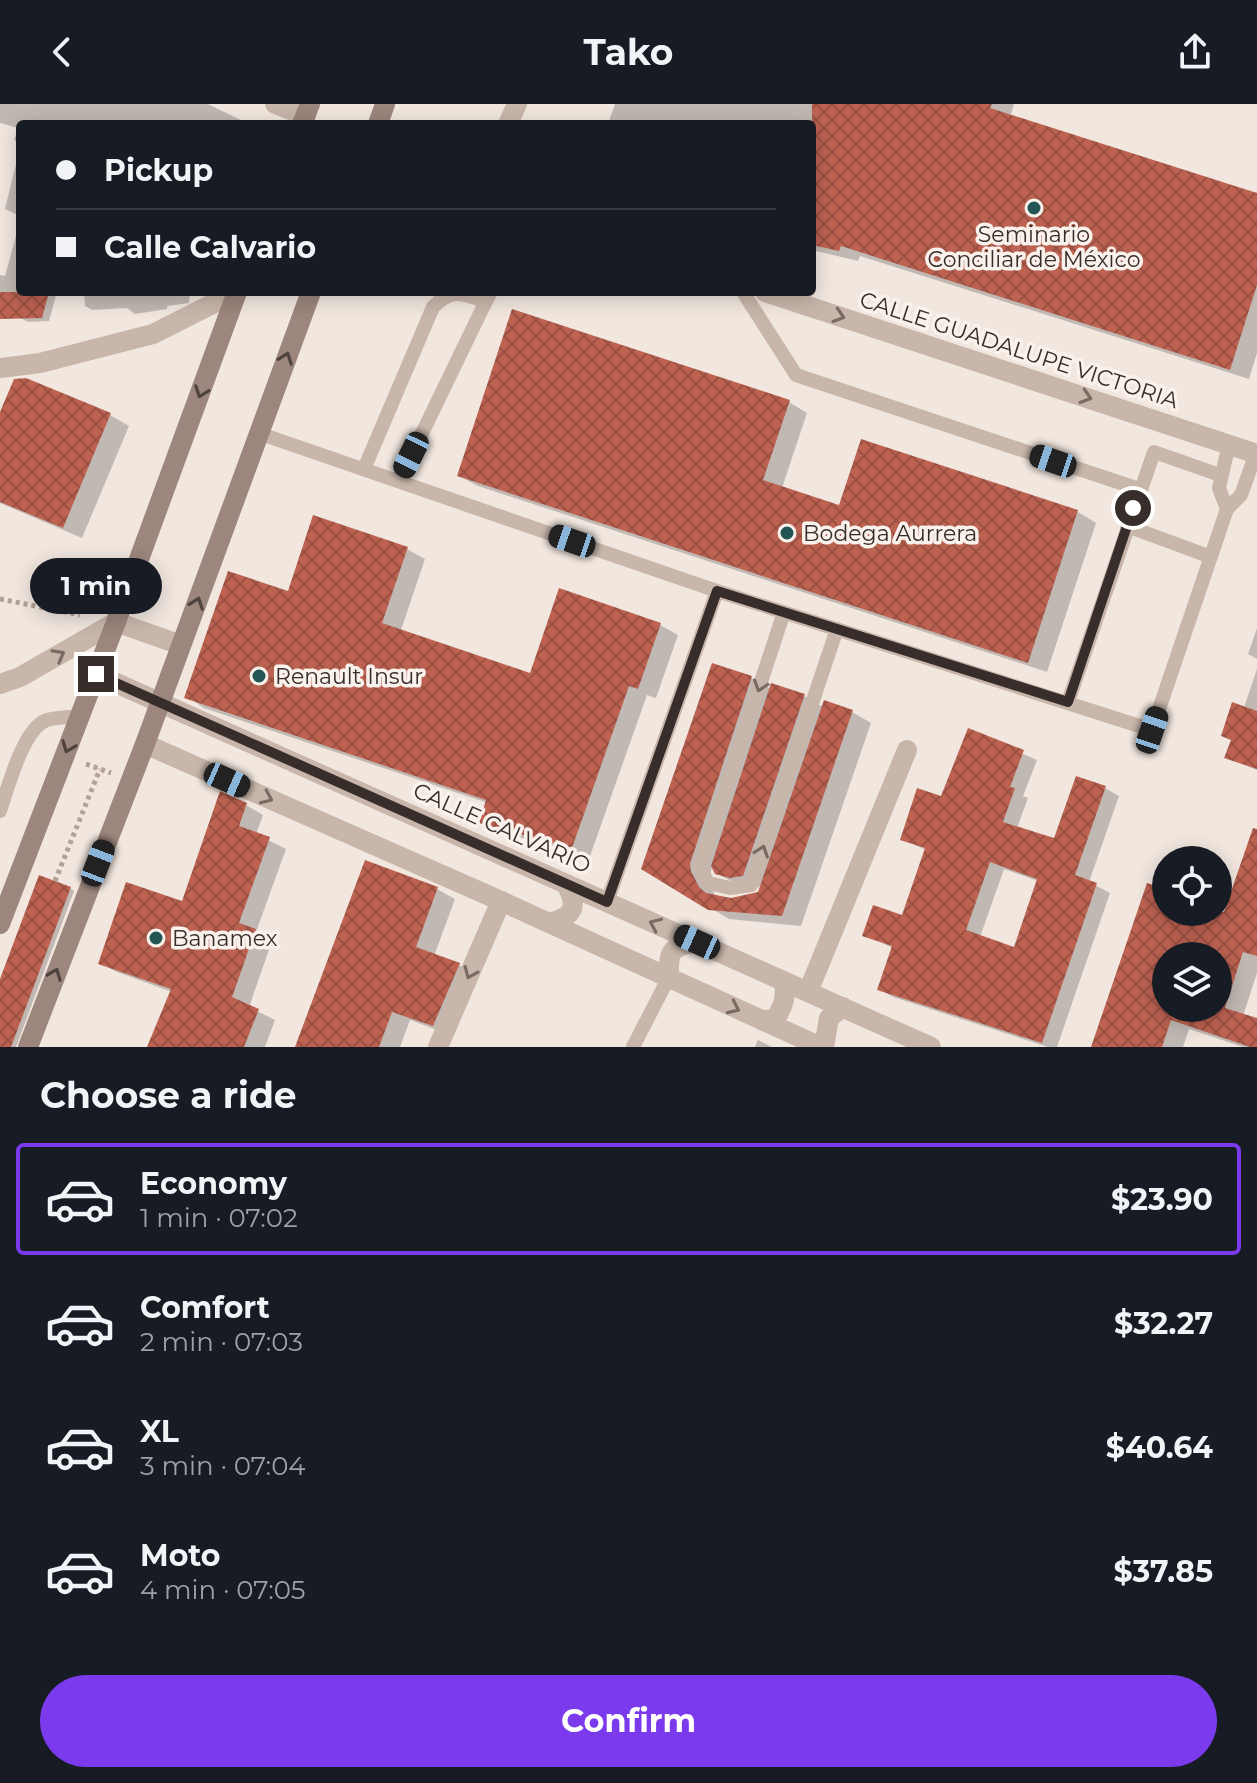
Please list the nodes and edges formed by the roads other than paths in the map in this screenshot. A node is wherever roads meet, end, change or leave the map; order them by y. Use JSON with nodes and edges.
{"nodes":[{"id":1,"x":275,"y":104,"type":"edge"},
{"id":2,"x":306,"y":115,"type":"edge"},
{"id":3,"x":228,"y":296,"type":"edge"},
{"id":4,"x":235,"y":296,"type":"edge"},
{"id":5,"x":309,"y":296,"type":"edge"},
{"id":6,"x":444,"y":296,"type":"edge"},
{"id":7,"x":488,"y":296,"type":"edge"},
{"id":8,"x":746,"y":296,"type":"edge"},
{"id":9,"x":777,"y":296,"type":"edge"},
{"id":10,"x":0,"y":368,"type":"edge"},
{"id":11,"x":258,"y":433,"type":"junction"},
{"id":12,"x":1229,"y":444,"type":"junction"},
{"id":13,"x":1256,"y":454,"type":"edge"},
{"id":14,"x":364,"y":469,"type":"junction"},
{"id":15,"x":1220,"y":475,"type":"junction"},
{"id":16,"x":399,"y":481,"type":"junction"},
{"id":17,"x":1139,"y":489,"type":"junction"},
{"id":18,"x":1227,"y":509,"type":"junction"},
{"id":19,"x":1127,"y":526,"type":"junction"},
{"id":20,"x":1211,"y":557,"type":"junction"},
{"id":21,"x":717,"y":591,"type":"junction"},
{"id":22,"x":784,"y":612,"type":"junction"},
{"id":23,"x":116,"y":622,"type":"junction"},
{"id":24,"x":837,"y":629,"type":"junction"},
{"id":25,"x":181,"y":645,"type":"junction"},
{"id":26,"x":96,"y":674,"type":"junction"},
{"id":27,"x":0,"y":684,"type":"edge"},
{"id":28,"x":160,"y":702,"type":"junction"},
{"id":29,"x":1068,"y":702,"type":"junction"},
{"id":30,"x":80,"y":716,"type":"junction"},
{"id":31,"x":145,"y":744,"type":"junction"},
{"id":32,"x":907,"y":750,"type":"dead end"},
{"id":33,"x":0,"y":811,"type":"edge"},
{"id":34,"x":566,"y":884,"type":"junction"},
{"id":35,"x":6,"y":896,"type":"edge"},
{"id":36,"x":501,"y":901,"type":"junction"},
{"id":37,"x":607,"y":902,"type":"junction"},
{"id":38,"x":550,"y":923,"type":"junction"},
{"id":39,"x":0,"y":924,"type":"edge"},
{"id":40,"x":697,"y":942,"type":"junction"},
{"id":41,"x":669,"y":977,"type":"junction"},
{"id":42,"x":784,"y":982,"type":"junction"},
{"id":43,"x":808,"y":992,"type":"junction"},
{"id":44,"x":843,"y":1007,"type":"junction"},
{"id":45,"x":763,"y":1021,"type":"junction"},
{"id":46,"x":889,"y":1038,"type":"edge"},
{"id":47,"x":28,"y":1047,"type":"edge"},
{"id":48,"x":438,"y":1047,"type":"edge"},
{"id":49,"x":633,"y":1047,"type":"edge"},
{"id":50,"x":823,"y":1047,"type":"edge"},
{"id":51,"x":931,"y":1047,"type":"edge"}],
"edges":[{"from":1,"to":2,"type":"street"},
{"from":3,"to":10,"type":"street"},
{"from":4,"to":23,"type":"main road","one_way":true},
{"from":11,"to":5,"type":"main road","one_way":true},
{"from":6,"to":14,"type":"lane"},
{"from":7,"to":16,"type":"lane"},
{"from":8,"to":17,"type":"lane"},
{"from":9,"to":12,"type":"street","name":"CALLE GUADALUPE VICTORIA","one_way":true},
{"from":11,"to":14,"type":"lane"},
{"from":25,"to":11,"type":"main road","one_way":true},
{"from":12,"to":13,"type":"street","name":"CALLE GUADALUPE VICTORIA"},
{"from":12,"to":15,"type":"lane"},
{"from":13,"to":18,"type":"lane"},
{"from":14,"to":16,"type":"lane"},
{"from":15,"to":17,"type":"lane"},
{"from":15,"to":18,"type":"lane"},
{"from":16,"to":21,"type":"lane"},
{"from":17,"to":19,"type":"lane"},
{"from":18,"to":20,"type":"lane"},
{"from":19,"to":20,"type":"lane"},
{"from":19,"to":29,"type":"lane"},
{"from":20,"to":29,"type":"lane"},
{"from":21,"to":22,"type":"lane"},
{"from":21,"to":37,"type":"lane"},
{"from":22,"to":24,"type":"lane"},
{"from":22,"to":24,"type":"lane","one_way":true},
{"from":23,"to":25,"type":"street"},
{"from":23,"to":26,"type":"main road"},
{"from":27,"to":23,"type":"street","one_way":true},
{"from":24,"to":29,"type":"lane"},
{"from":25,"to":28,"type":"main road"},
{"from":26,"to":28,"type":"street","name":"CALLE CALVARIO"},
{"from":26,"to":30,"type":"main road"},
{"from":28,"to":31,"type":"main road"},
{"from":28,"to":34,"type":"street","name":"CALLE CALVARIO"},
{"from":30,"to":33,"type":"lane"},
{"from":30,"to":35,"type":"main road","one_way":true},
{"from":31,"to":36,"type":"street","one_way":true},
{"from":47,"to":31,"type":"main road","one_way":true},
{"from":32,"to":43,"type":"street"},
{"from":34,"to":37,"type":"street","name":"CALLE CALVARIO"},
{"from":34,"to":38,"type":"street"},
{"from":35,"to":39,"type":"main road"},
{"from":36,"to":38,"type":"street"},
{"from":36,"to":48,"type":"street","one_way":true},
{"from":40,"to":37,"type":"street","name":"CALLE CALVARIO","one_way":true},
{"from":38,"to":41,"type":"street"},
{"from":40,"to":41,"type":"street"},
{"from":40,"to":42,"type":"street","name":"CALLE CALVARIO"},
{"from":41,"to":45,"type":"street","one_way":true},
{"from":41,"to":49,"type":"lane"},
{"from":42,"to":43,"type":"street","name":"CALLE CALVARIO"},
{"from":42,"to":45,"type":"street"},
{"from":43,"to":44,"type":"street","name":"CALLE CALVARIO"},
{"from":44,"to":46,"type":"street","name":"CALLE CALVARIO"},
{"from":44,"to":50,"type":"street"},
{"from":45,"to":50,"type":"street"},
{"from":46,"to":51,"type":"street","name":"CALLE CALVARIO"}]}
